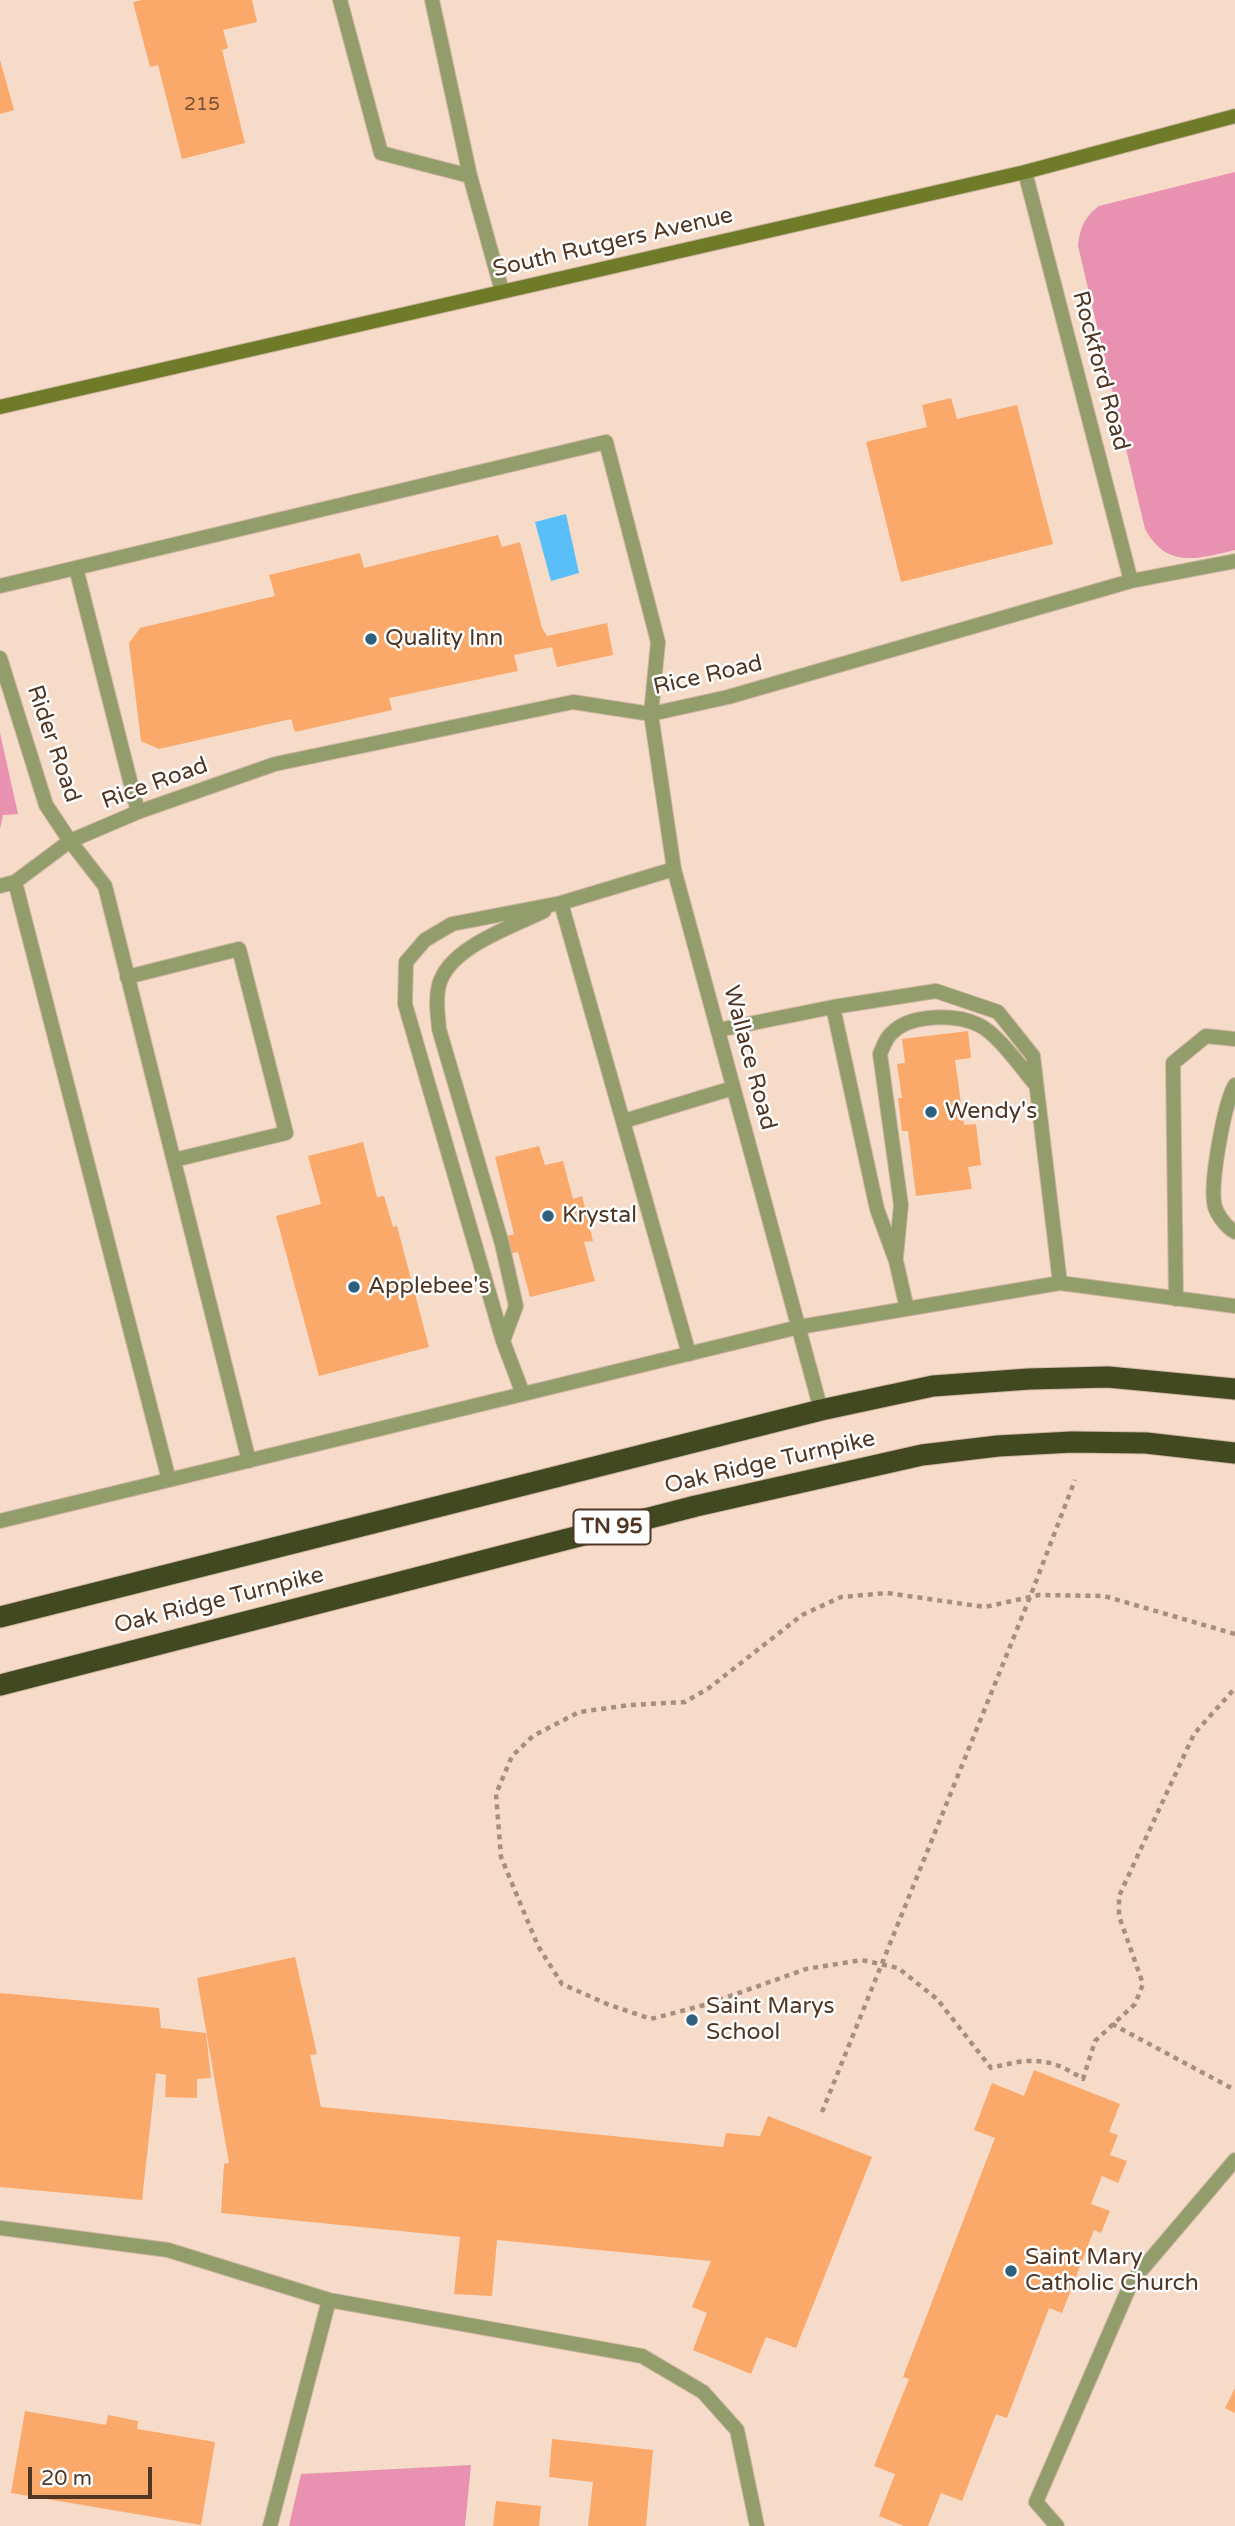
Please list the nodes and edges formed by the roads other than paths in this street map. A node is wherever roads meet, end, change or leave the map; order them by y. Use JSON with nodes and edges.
{"nodes":[{"id":1,"x":340,"y":0,"type":"edge"},
{"id":2,"x":432,"y":0,"type":"edge"},
{"id":3,"x":1235,"y":116,"type":"edge"},
{"id":4,"x":1025,"y":172,"type":"junction"},
{"id":5,"x":470,"y":176,"type":"junction"},
{"id":6,"x":502,"y":292,"type":"junction"},
{"id":7,"x":0,"y":407,"type":"edge"},
{"id":8,"x":1235,"y":561,"type":"edge"},
{"id":9,"x":76,"y":568,"type":"junction"},
{"id":10,"x":1131,"y":581,"type":"junction"},
{"id":11,"x":0,"y":586,"type":"edge"},
{"id":12,"x":0,"y":657,"type":"edge"},
{"id":13,"x":651,"y":714,"type":"junction"},
{"id":14,"x":138,"y":812,"type":"junction"},
{"id":15,"x":70,"y":841,"type":"junction"},
{"id":16,"x":674,"y":869,"type":"junction"},
{"id":17,"x":7,"y":884,"type":"edge"},
{"id":18,"x":561,"y":903,"type":"junction"},
{"id":19,"x":127,"y":977,"type":"junction"},
{"id":20,"x":834,"y":1007,"type":"junction"},
{"id":21,"x":718,"y":1030,"type":"junction"},
{"id":22,"x":1235,"y":1039,"type":"edge"},
{"id":23,"x":1235,"y":1085,"type":"edge"},
{"id":24,"x":1037,"y":1086,"type":"junction"},
{"id":25,"x":733,"y":1088,"type":"junction"},
{"id":26,"x":624,"y":1121,"type":"junction"},
{"id":27,"x":174,"y":1160,"type":"junction"},
{"id":28,"x":1235,"y":1232,"type":"edge"},
{"id":29,"x":896,"y":1261,"type":"junction"},
{"id":30,"x":1060,"y":1283,"type":"junction"},
{"id":31,"x":1177,"y":1299,"type":"junction"},
{"id":32,"x":1235,"y":1306,"type":"edge"},
{"id":33,"x":907,"y":1309,"type":"junction"},
{"id":34,"x":799,"y":1327,"type":"junction"},
{"id":35,"x":503,"y":1340,"type":"junction"},
{"id":36,"x":689,"y":1354,"type":"junction"},
{"id":37,"x":1235,"y":1389,"type":"edge"},
{"id":38,"x":523,"y":1394,"type":"junction"},
{"id":39,"x":821,"y":1410,"type":"junction"},
{"id":40,"x":1235,"y":1453,"type":"edge"},
{"id":41,"x":249,"y":1461,"type":"junction"},
{"id":42,"x":169,"y":1480,"type":"junction"},
{"id":43,"x":0,"y":1521,"type":"edge"},
{"id":44,"x":0,"y":1617,"type":"edge"},
{"id":45,"x":0,"y":1685,"type":"edge"},
{"id":46,"x":1235,"y":2160,"type":"edge"},
{"id":47,"x":0,"y":2228,"type":"edge"},
{"id":48,"x":329,"y":2300,"type":"junction"},
{"id":49,"x":270,"y":2526,"type":"edge"},
{"id":50,"x":757,"y":2526,"type":"edge"},
{"id":51,"x":1057,"y":2526,"type":"edge"}],
"edges":[{"from":1,"to":5,"type":"street"},
{"from":2,"to":5,"type":"street"},
{"from":3,"to":4,"type":"street","name":"South Rutgers Avenue"},
{"from":4,"to":6,"type":"street","name":"South Rutgers Avenue"},
{"from":4,"to":10,"type":"street","name":"Rockford Road"},
{"from":5,"to":6,"type":"street"},
{"from":6,"to":7,"type":"street","name":"South Rutgers Avenue"},
{"from":8,"to":10,"type":"street","name":"Rice Road"},
{"from":9,"to":11,"type":"street"},
{"from":9,"to":13,"type":"street","name":"Wallace Road"},
{"from":9,"to":14,"type":"street"},
{"from":10,"to":13,"type":"street","name":"Rice Road"},
{"from":12,"to":15,"type":"street","name":"Rider Road"},
{"from":13,"to":14,"type":"street","name":"Rice Road"},
{"from":13,"to":16,"type":"street","name":"Wallace Road"},
{"from":14,"to":15,"type":"street","name":"Rice Road"},
{"from":15,"to":17,"type":"street","name":"Rice Road"},
{"from":15,"to":19,"type":"street","name":"Rider Road"},
{"from":16,"to":18,"type":"street"},
{"from":16,"to":21,"type":"street","name":"Wallace Road"},
{"from":17,"to":42,"type":"street"},
{"from":18,"to":26,"type":"street"},
{"from":18,"to":35,"type":"street"},
{"from":18,"to":35,"type":"street"},
{"from":19,"to":27,"type":"street","name":"Rider Road"},
{"from":19,"to":27,"type":"street"},
{"from":20,"to":21,"type":"street"},
{"from":20,"to":24,"type":"street"},
{"from":20,"to":29,"type":"street"},
{"from":21,"to":25,"type":"street","name":"Wallace Road"},
{"from":22,"to":31,"type":"street"},
{"from":23,"to":28,"type":"street"},
{"from":24,"to":29,"type":"street"},
{"from":24,"to":30,"type":"street"},
{"from":25,"to":26,"type":"street"},
{"from":25,"to":34,"type":"street","name":"Wallace Road"},
{"from":26,"to":36,"type":"street"},
{"from":27,"to":41,"type":"street","name":"Rider Road"},
{"from":29,"to":33,"type":"street"},
{"from":30,"to":31,"type":"street"},
{"from":30,"to":33,"type":"street"},
{"from":31,"to":32,"type":"street"},
{"from":33,"to":34,"type":"street"},
{"from":34,"to":36,"type":"street"},
{"from":34,"to":39,"type":"street","name":"Wallace Road"},
{"from":35,"to":38,"type":"street"},
{"from":36,"to":38,"type":"street"},
{"from":37,"to":39,"type":"highway","name":"Oak Ridge Turnpike"},
{"from":38,"to":41,"type":"street"},
{"from":39,"to":44,"type":"highway","name":"Oak Ridge Turnpike"},
{"from":40,"to":45,"type":"highway","name":"Oak Ridge Turnpike","number":"TN 95"},
{"from":41,"to":42,"type":"street"},
{"from":42,"to":43,"type":"street"},
{"from":46,"to":51,"type":"street"},
{"from":47,"to":48,"type":"street"},
{"from":48,"to":49,"type":"street"},
{"from":48,"to":50,"type":"street"}]}
